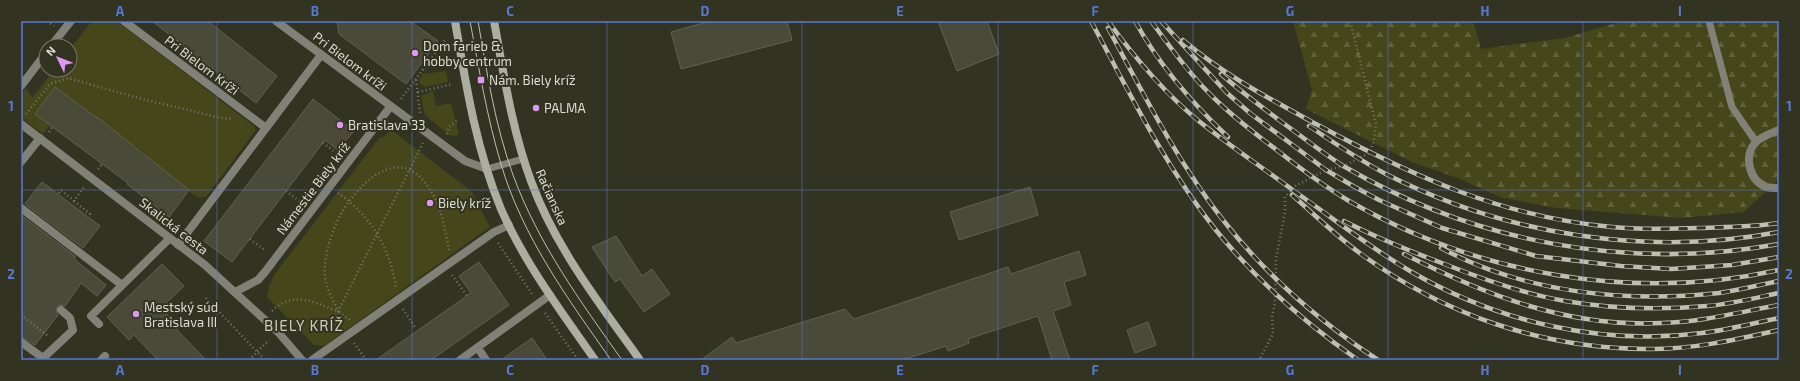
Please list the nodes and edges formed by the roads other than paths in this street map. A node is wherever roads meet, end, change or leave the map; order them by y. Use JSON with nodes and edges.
{"nodes":[{"id":1,"x":70,"y":21,"type":"edge"},
{"id":2,"x":124,"y":21,"type":"edge"},
{"id":3,"x":276,"y":21,"type":"edge"},
{"id":4,"x":455,"y":21,"type":"edge"},
{"id":5,"x":494,"y":21,"type":"edge"},
{"id":6,"x":1709,"y":21,"type":"edge"},
{"id":7,"x":57,"y":38,"type":"edge"},
{"id":8,"x":321,"y":55,"type":"junction"},
{"id":9,"x":38,"y":64,"type":"edge"},
{"id":10,"x":21,"y":86,"type":"edge"},
{"id":11,"x":390,"y":107,"type":"junction"},
{"id":12,"x":21,"y":124,"type":"edge"},
{"id":13,"x":266,"y":128,"type":"junction"},
{"id":14,"x":1779,"y":130,"type":"edge"},
{"id":15,"x":40,"y":138,"type":"junction"},
{"id":16,"x":1756,"y":142,"type":"junction"},
{"id":17,"x":523,"y":160,"type":"junction"},
{"id":18,"x":21,"y":162,"type":"edge"},
{"id":19,"x":487,"y":169,"type":"junction"},
{"id":20,"x":1779,"y":188,"type":"edge"},
{"id":21,"x":21,"y":208,"type":"edge"},
{"id":22,"x":509,"y":225,"type":"junction"},
{"id":23,"x":170,"y":238,"type":"junction"},
{"id":24,"x":178,"y":245,"type":"junction"},
{"id":25,"x":122,"y":285,"type":"junction"},
{"id":26,"x":236,"y":292,"type":"junction"},
{"id":27,"x":550,"y":295,"type":"junction"},
{"id":28,"x":62,"y":310,"type":"dead end"},
{"id":29,"x":99,"y":324,"type":"dead end"},
{"id":30,"x":21,"y":342,"type":"edge"},
{"id":31,"x":478,"y":348,"type":"junction"},
{"id":32,"x":42,"y":359,"type":"edge"},
{"id":33,"x":302,"y":360,"type":"edge"},
{"id":34,"x":312,"y":360,"type":"edge"},
{"id":35,"x":460,"y":360,"type":"edge"},
{"id":36,"x":486,"y":360,"type":"edge"},
{"id":37,"x":595,"y":360,"type":"edge"},
{"id":38,"x":640,"y":360,"type":"edge"}],
"edges":[{"from":1,"to":7,"type":"street"},
{"from":2,"to":13,"type":"street","name":"Pri Bielom Kríži"},
{"from":3,"to":8,"type":"street","name":"Pri Bielom kríži"},
{"from":4,"to":19,"type":"main road"},
{"from":5,"to":17,"type":"main road","name":"Račianska"},
{"from":6,"to":16,"type":"lane"},
{"from":8,"to":11,"type":"street","name":"Pri Bielom kríži"},
{"from":8,"to":13,"type":"street"},
{"from":9,"to":10,"type":"street"},
{"from":11,"to":19,"type":"street"},
{"from":11,"to":26,"type":"street","name":"Námestie Biely kríž"},
{"from":12,"to":15,"type":"street","name":"Skalická cesta"},
{"from":13,"to":24,"type":"street"},
{"from":14,"to":16,"type":"street"},
{"from":15,"to":18,"type":"street"},
{"from":15,"to":23,"type":"street","name":"Skalická cesta"},
{"from":16,"to":20,"type":"street"},
{"from":17,"to":19,"type":"lane"},
{"from":17,"to":38,"type":"main road","name":"Račianska"},
{"from":19,"to":22,"type":"main road"},
{"from":21,"to":25,"type":"street"},
{"from":22,"to":27,"type":"main road"},
{"from":22,"to":34,"type":"street"},
{"from":23,"to":24,"type":"street","name":"Skalická cesta"},
{"from":23,"to":25,"type":"street"},
{"from":24,"to":26,"type":"street","name":"Skalická cesta"},
{"from":25,"to":29,"type":"street"},
{"from":26,"to":33,"type":"street","name":"Skalická cesta"},
{"from":27,"to":31,"type":"street"},
{"from":27,"to":37,"type":"main road"},
{"from":28,"to":32,"type":"street"},
{"from":30,"to":32,"type":"street"},
{"from":31,"to":35,"type":"street"},
{"from":31,"to":36,"type":"street"}]}
